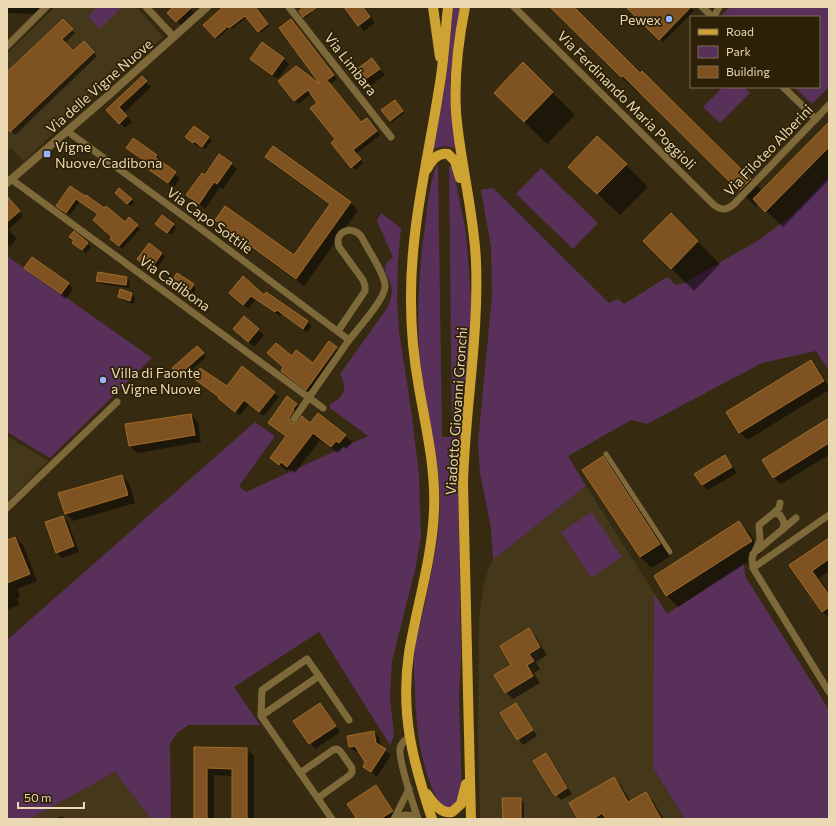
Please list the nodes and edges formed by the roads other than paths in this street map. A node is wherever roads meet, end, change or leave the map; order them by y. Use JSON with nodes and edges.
{"nodes":[{"id":1,"x":46,"y":7,"type":"edge"},
{"id":2,"x":146,"y":7,"type":"edge"},
{"id":3,"x":207,"y":7,"type":"edge"},
{"id":4,"x":290,"y":7,"type":"edge"},
{"id":5,"x":433,"y":7,"type":"edge"},
{"id":6,"x":448,"y":7,"type":"edge"},
{"id":7,"x":514,"y":7,"type":"edge"},
{"id":8,"x":702,"y":7,"type":"edge"},
{"id":9,"x":719,"y":7,"type":"edge"},
{"id":10,"x":466,"y":9,"type":"edge"},
{"id":11,"x":712,"y":16,"type":"edge"},
{"id":12,"x":714,"y":16,"type":"edge"},
{"id":13,"x":174,"y":37,"type":"junction"},
{"id":14,"x":7,"y":46,"type":"edge"},
{"id":15,"x":442,"y":73,"type":"junction"},
{"id":16,"x":784,"y":88,"type":"edge"},
{"id":17,"x":829,"y":105,"type":"edge"},
{"id":18,"x":816,"y":119,"type":"junction"},
{"id":19,"x":67,"y":131,"type":"junction"},
{"id":20,"x":391,"y":137,"type":"dead end"},
{"id":21,"x":9,"y":181,"type":"edge"},
{"id":22,"x":418,"y":206,"type":"junction"},
{"id":23,"x":723,"y":210,"type":"joint"},
{"id":24,"x":471,"y":214,"type":"junction"},
{"id":25,"x":338,"y":331,"type":"junction"},
{"id":26,"x":349,"y":340,"type":"junction"},
{"id":27,"x":309,"y":398,"type":"junction"},
{"id":28,"x":117,"y":402,"type":"dead end"},
{"id":29,"x":323,"y":408,"type":"dead end"},
{"id":30,"x":294,"y":419,"type":"dead end"},
{"id":31,"x":606,"y":454,"type":"dead end"},
{"id":32,"x":780,"y":503,"type":"dead end"},
{"id":33,"x":7,"y":508,"type":"edge"},
{"id":34,"x":774,"y":513,"type":"junction"},
{"id":35,"x":829,"y":515,"type":"edge"},
{"id":36,"x":796,"y":518,"type":"dead end"},
{"id":37,"x":783,"y":529,"type":"junction"},
{"id":38,"x":670,"y":552,"type":"dead end"},
{"id":39,"x":753,"y":554,"type":"junction"},
{"id":40,"x":753,"y":568,"type":"junction"},
{"id":41,"x":319,"y":676,"type":"junction"},
{"id":42,"x":829,"y":692,"type":"edge"},
{"id":43,"x":261,"y":716,"type":"junction"},
{"id":44,"x":349,"y":720,"type":"dead end"},
{"id":45,"x":409,"y":737,"type":"junction"},
{"id":46,"x":469,"y":745,"type":"junction"},
{"id":47,"x":416,"y":770,"type":"junction"},
{"id":48,"x":300,"y":773,"type":"junction"},
{"id":49,"x":409,"y":789,"type":"junction"},
{"id":50,"x":318,"y":798,"type":"junction"},
{"id":51,"x":332,"y":819,"type":"edge"},
{"id":52,"x":394,"y":819,"type":"edge"},
{"id":53,"x":418,"y":819,"type":"edge"},
{"id":54,"x":432,"y":819,"type":"edge"},
{"id":55,"x":471,"y":819,"type":"edge"}],
"edges":[{"from":1,"to":14,"type":"street"},
{"from":2,"to":13,"type":"street"},
{"from":3,"to":13,"type":"street","name":"Via delle Vigne Nuove"},
{"from":4,"to":20,"type":"street","name":"Via Limbara"},
{"from":5,"to":15,"type":"main road"},
{"from":6,"to":15,"type":"main road","name":"Viadotto Giovanni Gronchi"},
{"from":7,"to":23,"type":"street","name":"Via Ferdinando Maria Poggioli"},
{"from":8,"to":11,"type":"street"},
{"from":9,"to":12,"type":"street"},
{"from":10,"to":24,"type":"main road","name":"Viadotto Giovanni Gronchi"},
{"from":13,"to":19,"type":"street","name":"Via delle Vigne Nuove"},
{"from":15,"to":22,"type":"main road","name":"Viadotto Giovanni Gronchi"},
{"from":16,"to":18,"type":"street"},
{"from":17,"to":18,"type":"street","name":"Via Filoteo Alberini"},
{"from":18,"to":23,"type":"street","name":"Via Filoteo Alberini"},
{"from":19,"to":21,"type":"street","name":"Via delle Vigne Nuove"},
{"from":19,"to":25,"type":"street","name":"Via Capo Sottile"},
{"from":21,"to":27,"type":"street","name":"Via Cadibona"},
{"from":22,"to":24,"type":"main road"},
{"from":22,"to":45,"type":"main road","name":"Viadotto Giovanni Gronchi"},
{"from":24,"to":46,"type":"main road","name":"Viadotto Giovanni Gronchi"},
{"from":25,"to":26,"type":"street","name":"Via Capo Sottile"},
{"from":25,"to":26,"type":"street"},
{"from":26,"to":27,"type":"street"},
{"from":27,"to":29,"type":"street","name":"Via Cadibona"},
{"from":27,"to":30,"type":"street"},
{"from":28,"to":33,"type":"street"},
{"from":31,"to":38,"type":"street"},
{"from":32,"to":34,"type":"street"},
{"from":34,"to":37,"type":"street"},
{"from":34,"to":39,"type":"street"},
{"from":35,"to":40,"type":"street"},
{"from":36,"to":37,"type":"street"},
{"from":37,"to":39,"type":"street"},
{"from":39,"to":40,"type":"street"},
{"from":40,"to":42,"type":"street"},
{"from":41,"to":43,"type":"street"},
{"from":41,"to":43,"type":"street"},
{"from":41,"to":44,"type":"street"},
{"from":43,"to":48,"type":"street"},
{"from":45,"to":47,"type":"main road","name":"Viadotto Giovanni Gronchi"},
{"from":45,"to":49,"type":"street"},
{"from":46,"to":47,"type":"main road"},
{"from":46,"to":55,"type":"main road","name":"Viadotto Giovanni Gronchi"},
{"from":47,"to":54,"type":"main road","name":"Viadotto Giovanni Gronchi"},
{"from":48,"to":50,"type":"street"},
{"from":48,"to":50,"type":"street"},
{"from":49,"to":52,"type":"street"},
{"from":49,"to":53,"type":"street"},
{"from":50,"to":51,"type":"street"},
{"from":52,"to":53,"type":"street"}]}
